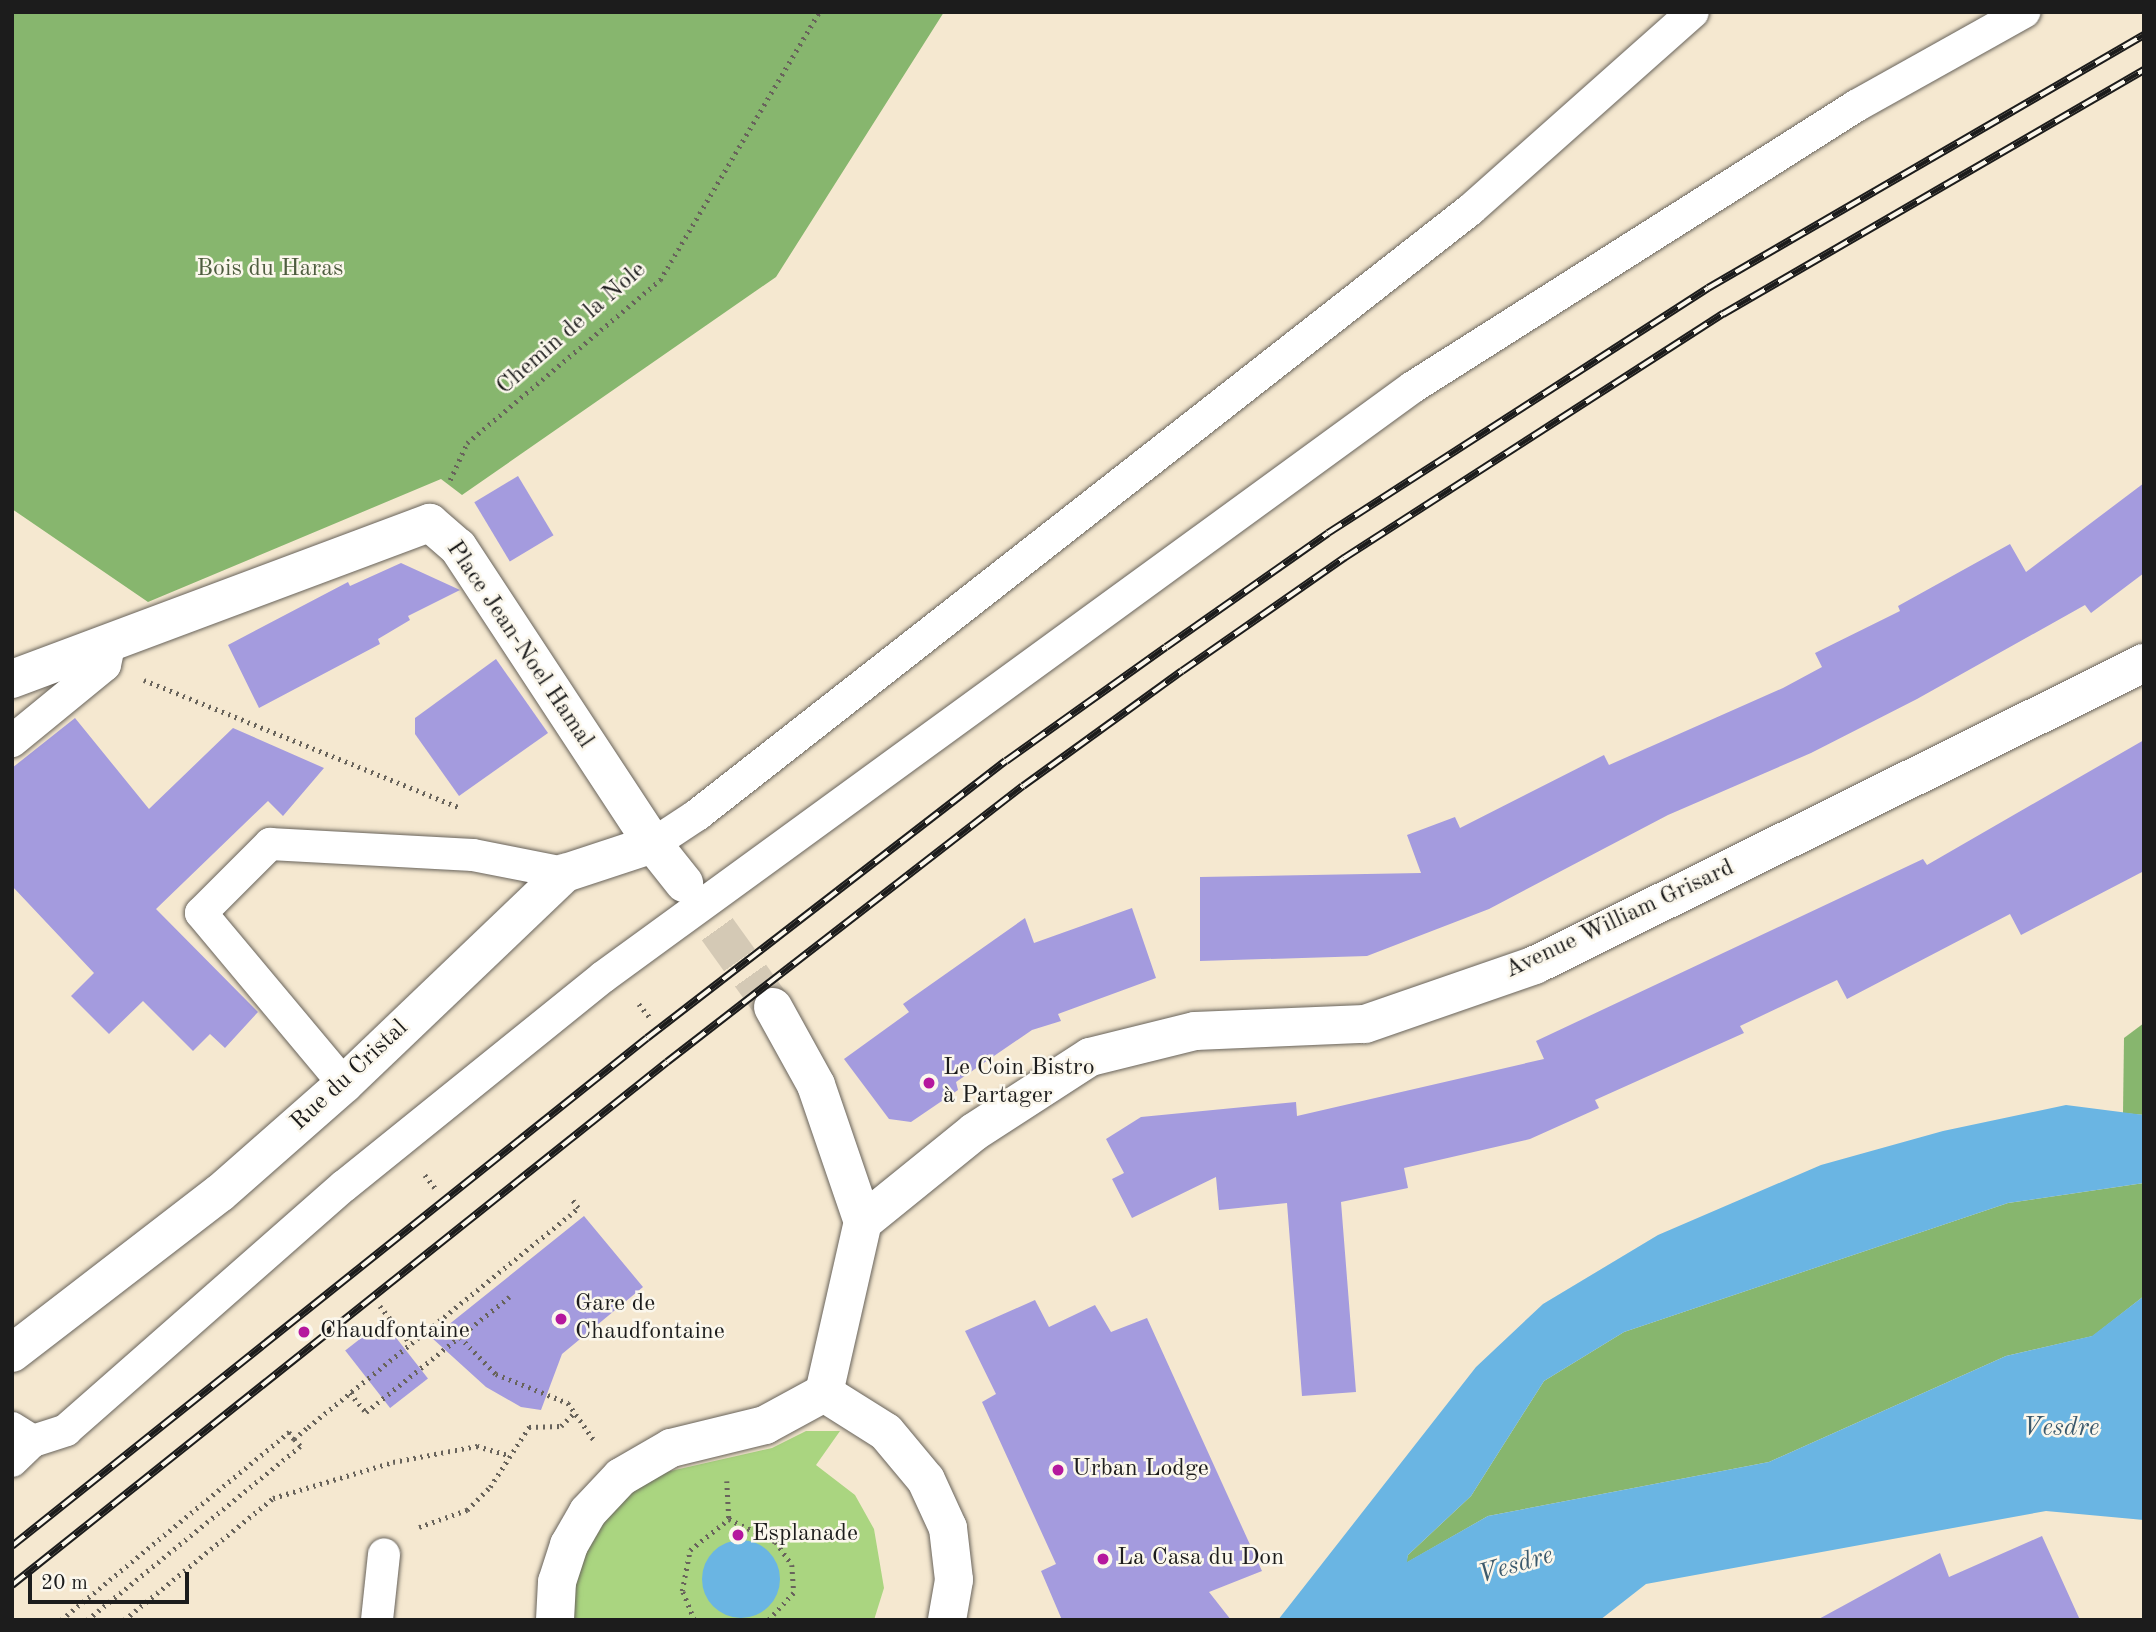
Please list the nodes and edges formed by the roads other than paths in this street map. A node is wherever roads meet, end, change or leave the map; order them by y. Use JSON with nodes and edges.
{"nodes":[{"id":1,"x":1693,"y":12,"type":"edge"},
{"id":2,"x":2024,"y":12,"type":"edge"},
{"id":3,"x":107,"y":653,"type":"junction"},
{"id":4,"x":2144,"y":663,"type":"edge"},
{"id":5,"x":12,"y":679,"type":"edge"},
{"id":6,"x":12,"y":741,"type":"edge"},
{"id":7,"x":653,"y":844,"type":"junction"},
{"id":8,"x":565,"y":873,"type":"junction"},
{"id":9,"x":684,"y":883,"type":"tunnel mouth"},
{"id":10,"x":773,"y":1007,"type":"tunnel mouth"},
{"id":11,"x":344,"y":1084,"type":"junction"},
{"id":12,"x":863,"y":1222,"type":"junction"},
{"id":13,"x":12,"y":1353,"type":"edge"},
{"id":14,"x":824,"y":1393,"type":"junction"},
{"id":15,"x":19,"y":1443,"type":"edge"},
{"id":16,"x":384,"y":1553,"type":"road end"},
{"id":17,"x":377,"y":1620,"type":"edge"},
{"id":18,"x":555,"y":1620,"type":"edge"},
{"id":19,"x":947,"y":1620,"type":"edge"}],
"edges":[{"from":1,"to":7,"type":"lane"},
{"from":2,"to":15,"type":"lane"},
{"from":3,"to":5,"type":"street","name":"Place Jean-Noel Hamal"},
{"from":3,"to":6,"type":"lane"},
{"from":3,"to":7,"type":"street","name":"Place Jean-Noel Hamal"},
{"from":4,"to":12,"type":"street","name":"Avenue William Grisard"},
{"from":7,"to":8,"type":"street","name":"Rue du Cristal"},
{"from":7,"to":9,"type":"street"},
{"from":8,"to":11,"type":"street","name":"Rue du Cristal"},
{"from":8,"to":11,"type":"lane"},
{"from":10,"to":12,"type":"street"},
{"from":11,"to":13,"type":"street","name":"Rue du Cristal"},
{"from":12,"to":14,"type":"street"},
{"from":14,"to":18,"type":"street"},
{"from":14,"to":19,"type":"street"},
{"from":16,"to":17,"type":"lane"}]}
